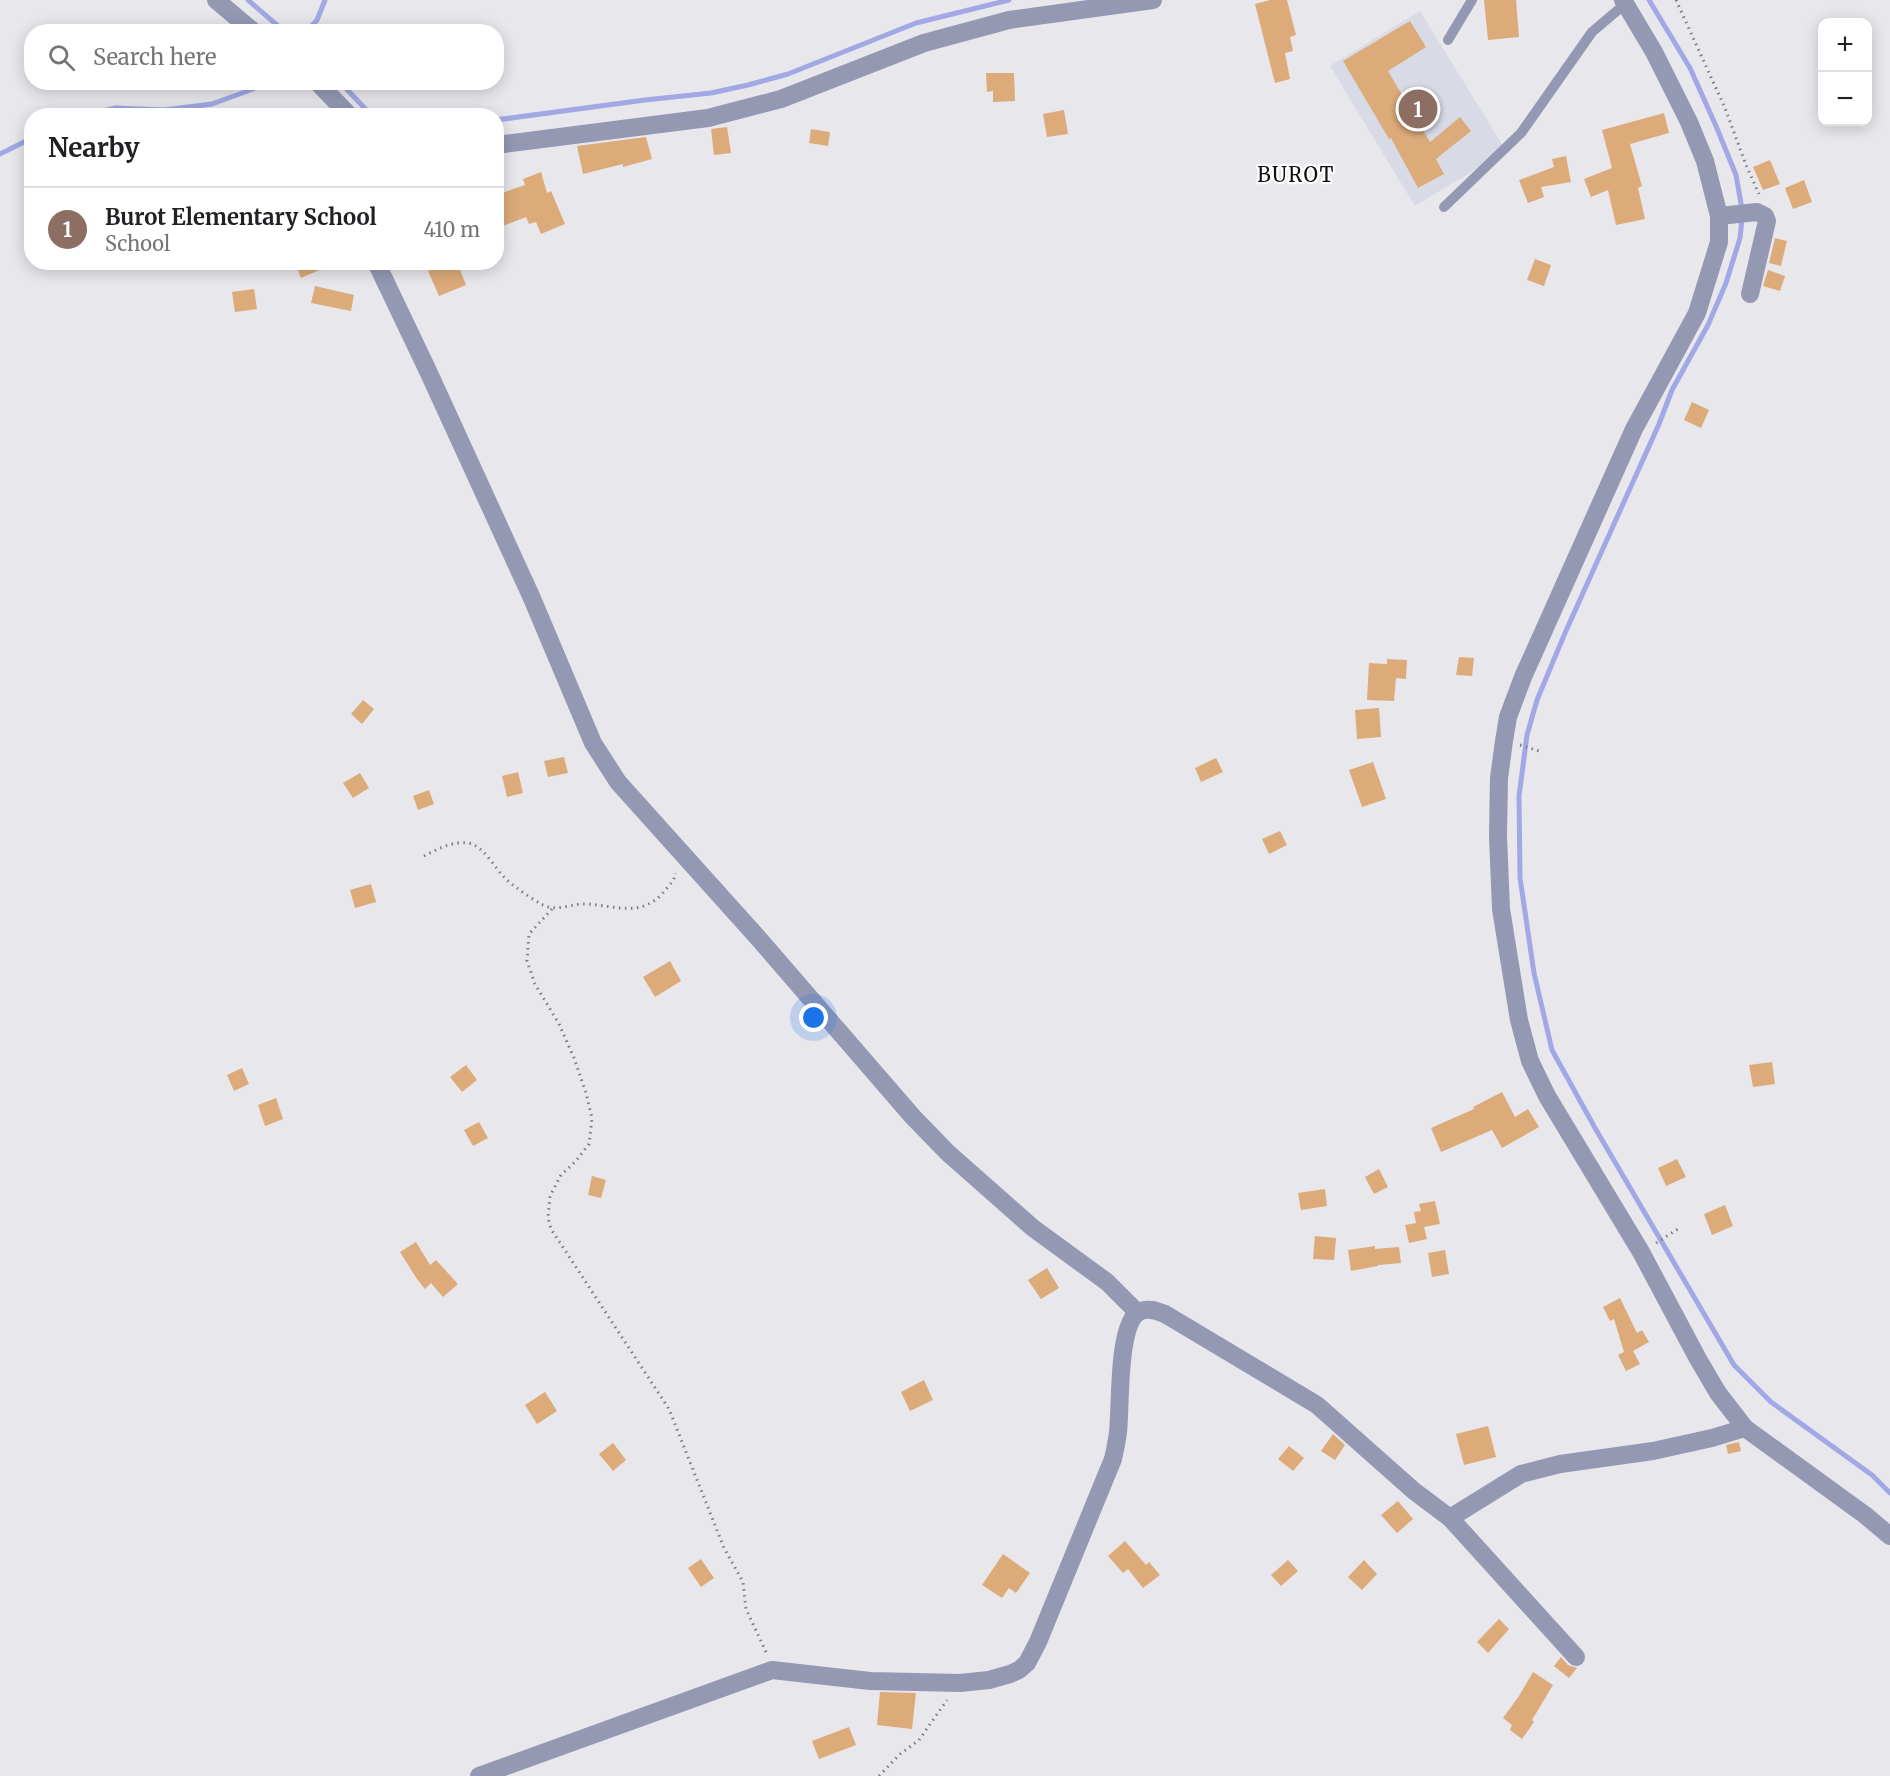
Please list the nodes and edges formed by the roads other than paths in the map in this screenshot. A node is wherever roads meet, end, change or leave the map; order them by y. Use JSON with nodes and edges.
{"nodes":[{"id":1,"x":216,"y":0,"type":"edge"},
{"id":2,"x":1153,"y":0,"type":"edge"},
{"id":3,"x":1472,"y":0,"type":"edge"},
{"id":4,"x":1624,"y":2,"type":"edge"},
{"id":5,"x":244,"y":24,"type":"edge"},
{"id":6,"x":1448,"y":40,"type":"dead end"},
{"id":7,"x":325,"y":90,"type":"edge"},
{"id":8,"x":342,"y":108,"type":"edge"},
{"id":9,"x":504,"y":144,"type":"edge"},
{"id":10,"x":1444,"y":207,"type":"dead end"},
{"id":11,"x":1719,"y":216,"type":"junction"},
{"id":12,"x":380,"y":270,"type":"edge"},
{"id":13,"x":1750,"y":294,"type":"dead end"},
{"id":14,"x":1137,"y":1312,"type":"junction"},
{"id":15,"x":1745,"y":1428,"type":"junction"},
{"id":16,"x":1450,"y":1518,"type":"junction"},
{"id":17,"x":1890,"y":1536,"type":"edge"},
{"id":18,"x":1576,"y":1657,"type":"dead end"},
{"id":19,"x":480,"y":1776,"type":"edge"}],
"edges":[{"from":1,"to":5,"type":"street"},
{"from":2,"to":9,"type":"street"},
{"from":3,"to":6,"type":"lane"},
{"from":4,"to":10,"type":"lane"},
{"from":4,"to":11,"type":"street"},
{"from":7,"to":8,"type":"street"},
{"from":11,"to":13,"type":"street"},
{"from":11,"to":15,"type":"street"},
{"from":12,"to":14,"type":"street"},
{"from":14,"to":16,"type":"street"},
{"from":14,"to":19,"type":"street"},
{"from":15,"to":16,"type":"street"},
{"from":15,"to":17,"type":"street"},
{"from":16,"to":18,"type":"street"}]}
